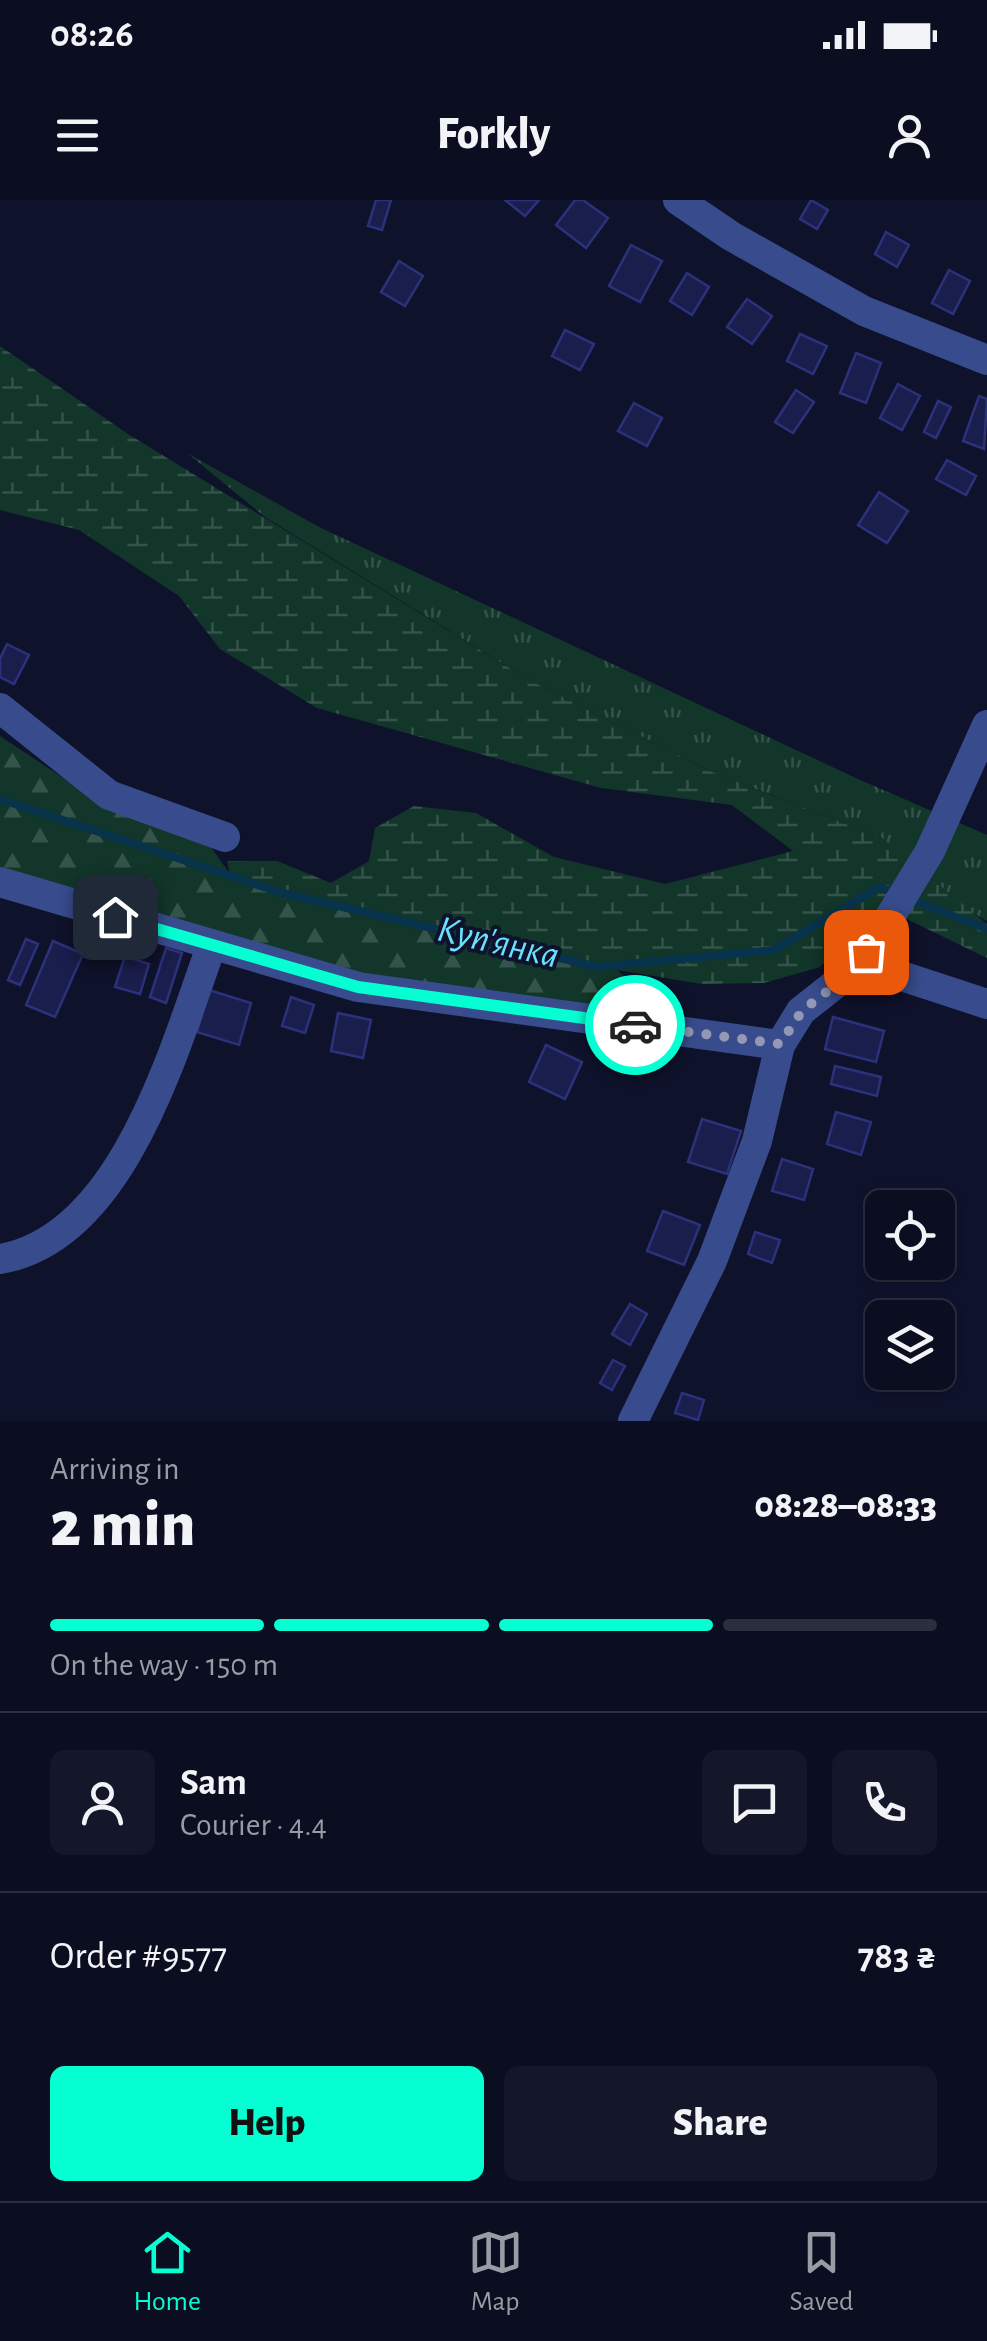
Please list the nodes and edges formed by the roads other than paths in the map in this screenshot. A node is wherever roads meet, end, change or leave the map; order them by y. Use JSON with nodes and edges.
{"nodes":[{"id":1,"x":678,"y":200,"type":"edge"},
{"id":2,"x":987,"y":360,"type":"edge"},
{"id":3,"x":0,"y":708,"type":"edge"},
{"id":4,"x":987,"y":725,"type":"edge"},
{"id":5,"x":224,"y":837,"type":"dead end"},
{"id":6,"x":0,"y":882,"type":"edge"},
{"id":7,"x":211,"y":947,"type":"junction"},
{"id":8,"x":862,"y":964,"type":"junction"},
{"id":9,"x":987,"y":1004,"type":"edge"},
{"id":10,"x":780,"y":1044,"type":"junction"},
{"id":11,"x":0,"y":1259,"type":"edge"},
{"id":12,"x":633,"y":1421,"type":"edge"}],
"edges":[{"from":1,"to":2,"type":"street"},
{"from":3,"to":5,"type":"street"},
{"from":4,"to":8,"type":"street"},
{"from":6,"to":7,"type":"street"},
{"from":7,"to":10,"type":"street"},
{"from":7,"to":11,"type":"street"},
{"from":8,"to":9,"type":"street"},
{"from":8,"to":10,"type":"street"},
{"from":10,"to":12,"type":"street"}]}
